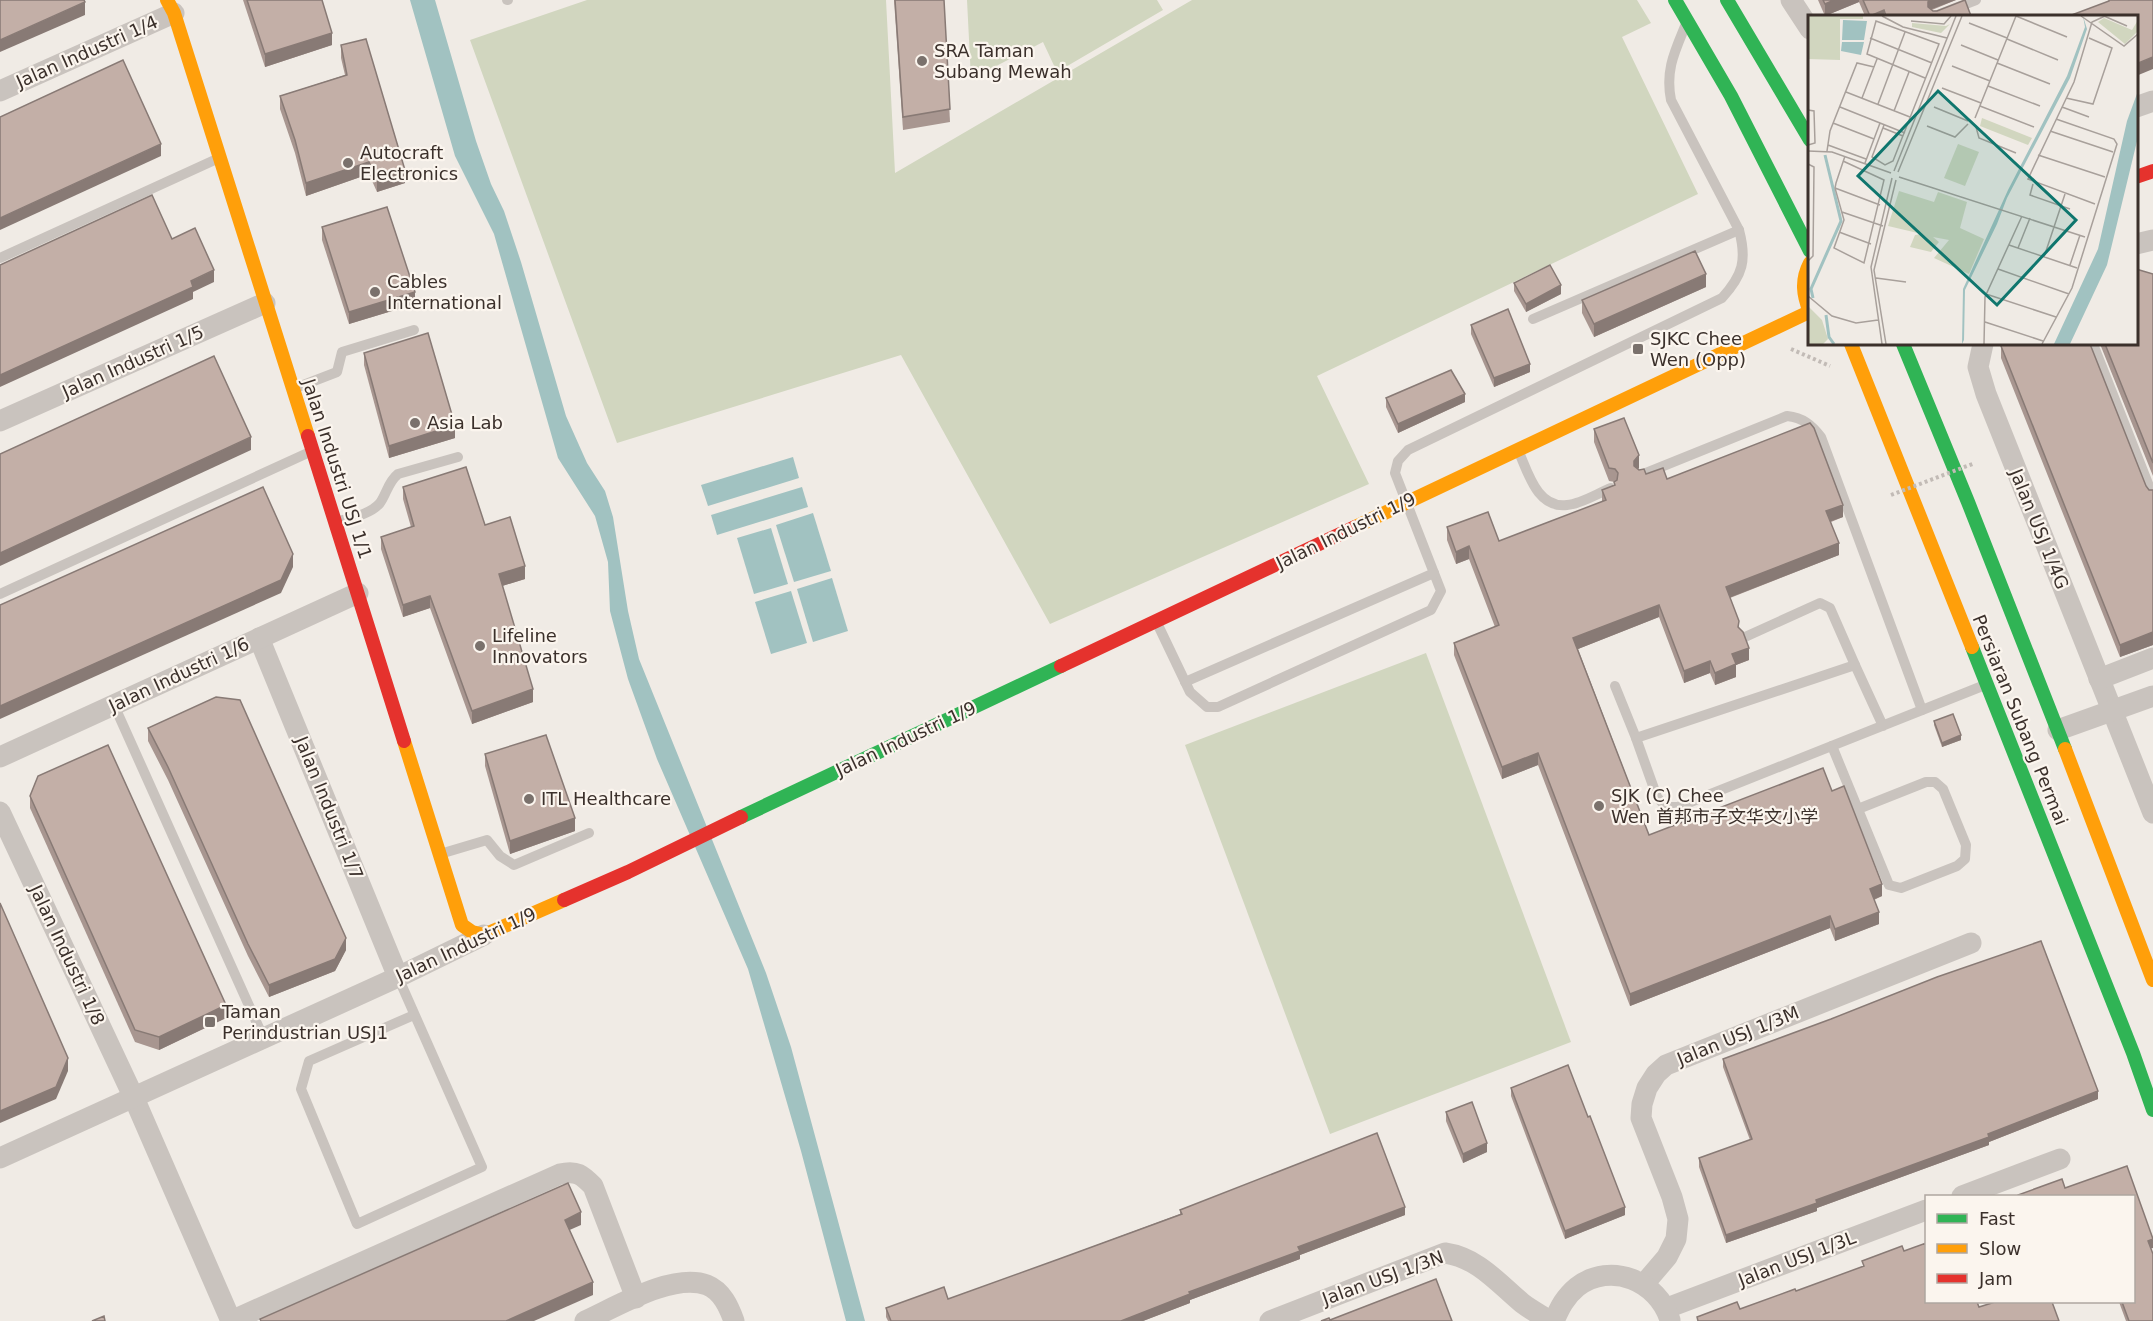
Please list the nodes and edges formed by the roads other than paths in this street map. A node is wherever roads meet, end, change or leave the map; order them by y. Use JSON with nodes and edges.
{"nodes":[{"id":1,"x":1675,"y":0,"type":"edge"},
{"id":2,"x":1727,"y":0,"type":"edge"},
{"id":3,"x":1791,"y":0,"type":"edge"},
{"id":4,"x":1976,"y":0,"type":"edge"},
{"id":5,"x":171,"y":6,"type":"edge"},
{"id":6,"x":1938,"y":15,"type":"edge"},
{"id":7,"x":1688,"y":21,"type":"junction"},
{"id":8,"x":1808,"y":27,"type":"edge"},
{"id":9,"x":0,"y":91,"type":"edge"},
{"id":10,"x":2153,"y":100,"type":"edge"},
{"id":11,"x":2138,"y":106,"type":"edge"},
{"id":12,"x":1808,"y":138,"type":"edge"},
{"id":13,"x":220,"y":158,"type":"junction"},
{"id":14,"x":2153,"y":171,"type":"edge"},
{"id":15,"x":2138,"y":176,"type":"edge"},
{"id":16,"x":1739,"y":230,"type":"junction"},
{"id":17,"x":2153,"y":240,"type":"edge"},
{"id":18,"x":2138,"y":244,"type":"edge"},
{"id":19,"x":1808,"y":249,"type":"edge"},
{"id":20,"x":0,"y":258,"type":"edge"},
{"id":21,"x":1808,"y":265,"type":"edge"},
{"id":22,"x":265,"y":303,"type":"junction"},
{"id":23,"x":1808,"y":309,"type":"edge"},
{"id":24,"x":1808,"y":312,"type":"edge"},
{"id":25,"x":1533,"y":319,"type":"dead end"},
{"id":26,"x":414,"y":330,"type":"dead end"},
{"id":27,"x":1851,"y":345,"type":"edge"},
{"id":28,"x":1904,"y":345,"type":"edge"},
{"id":29,"x":1983,"y":345,"type":"edge"},
{"id":30,"x":2093,"y":345,"type":"edge"},
{"id":31,"x":293,"y":389,"type":"junction"},
{"id":32,"x":0,"y":421,"type":"edge"},
{"id":33,"x":1517,"y":449,"type":"junction"},
{"id":34,"x":312,"y":450,"type":"junction"},
{"id":35,"x":458,"y":458,"type":"dead end"},
{"id":36,"x":1641,"y":475,"type":"edge"},
{"id":37,"x":1611,"y":488,"type":"edge"},
{"id":38,"x":2153,"y":496,"type":"edge"},
{"id":39,"x":1407,"y":502,"type":"junction"},
{"id":40,"x":335,"y":522,"type":"junction"},
{"id":41,"x":1434,"y":573,"type":"junction"},
{"id":42,"x":358,"y":593,"type":"junction"},
{"id":43,"x":0,"y":594,"type":"edge"},
{"id":44,"x":1156,"y":622,"type":"junction"},
{"id":45,"x":1745,"y":637,"type":"edge"},
{"id":46,"x":260,"y":638,"type":"junction"},
{"id":47,"x":2153,"y":658,"type":"edge"},
{"id":48,"x":1855,"y":665,"type":"junction"},
{"id":49,"x":2099,"y":679,"type":"junction"},
{"id":50,"x":1185,"y":682,"type":"junction"},
{"id":51,"x":1987,"y":684,"type":"junction"},
{"id":52,"x":1615,"y":686,"type":"dead end"},
{"id":53,"x":2153,"y":696,"type":"edge"},
{"id":54,"x":114,"y":705,"type":"junction"},
{"id":55,"x":1922,"y":710,"type":"junction"},
{"id":56,"x":2112,"y":712,"type":"junction"},
{"id":57,"x":1882,"y":726,"type":"junction"},
{"id":58,"x":2058,"y":730,"type":"junction"},
{"id":59,"x":1636,"y":738,"type":"junction"},
{"id":60,"x":1832,"y":746,"type":"junction"},
{"id":61,"x":0,"y":757,"type":"edge"},
{"id":62,"x":1858,"y":809,"type":"junction"},
{"id":63,"x":0,"y":812,"type":"edge"},
{"id":64,"x":2153,"y":813,"type":"edge"},
{"id":65,"x":589,"y":833,"type":"dead end"},
{"id":66,"x":440,"y":854,"type":"junction"},
{"id":67,"x":484,"y":935,"type":"junction"},
{"id":68,"x":1971,"y":944,"type":"dead end"},
{"id":69,"x":398,"y":977,"type":"junction"},
{"id":70,"x":2153,"y":980,"type":"edge"},
{"id":71,"x":414,"y":1015,"type":"junction"},
{"id":72,"x":264,"y":1039,"type":"junction"},
{"id":73,"x":135,"y":1098,"type":"junction"},
{"id":74,"x":2153,"y":1110,"type":"edge"},
{"id":75,"x":0,"y":1158,"type":"edge"},
{"id":76,"x":2060,"y":1159,"type":"dead end"},
{"id":77,"x":1967,"y":1195,"type":"edge"},
{"id":78,"x":1925,"y":1210,"type":"edge"},
{"id":79,"x":1644,"y":1284,"type":"junction"},
{"id":80,"x":636,"y":1298,"type":"junction"},
{"id":81,"x":1668,"y":1315,"type":"edge"},
{"id":82,"x":231,"y":1321,"type":"edge"},
{"id":83,"x":585,"y":1321,"type":"edge"},
{"id":84,"x":734,"y":1321,"type":"edge"},
{"id":85,"x":1270,"y":1321,"type":"edge"},
{"id":86,"x":1552,"y":1321,"type":"edge"}],
"edges":[{"from":1,"to":7,"type":"street"},
{"from":2,"to":12,"type":"street"},
{"from":3,"to":8,"type":"street"},
{"from":4,"to":6,"type":"lane"},
{"from":5,"to":9,"type":"street","name":"Jalan Industri 1/4"},
{"from":5,"to":13,"type":"street","name":"Jalan Industri USJ 1/1"},
{"from":7,"to":16,"type":"lane"},
{"from":7,"to":19,"type":"street"},
{"from":10,"to":11,"type":"street"},
{"from":13,"to":20,"type":"lane"},
{"from":13,"to":22,"type":"street","name":"Jalan Industri USJ 1/1"},
{"from":14,"to":15,"type":"street"},
{"from":16,"to":25,"type":"lane"},
{"from":16,"to":39,"type":"lane"},
{"from":17,"to":18,"type":"street"},
{"from":21,"to":23,"type":"street"},
{"from":22,"to":31,"type":"street","name":"Jalan Industri USJ 1/1"},
{"from":22,"to":32,"type":"street","name":"Jalan Industri 1/5"},
{"from":24,"to":33,"type":"street","name":"Jalan Industri 1/9"},
{"from":26,"to":31,"type":"lane"},
{"from":27,"to":51,"type":"street","name":"Persiaran Subang Permai"},
{"from":28,"to":58,"type":"street","name":"Persiaran Subang Permai"},
{"from":29,"to":49,"type":"street","name":"Jalan USJ 1/4G"},
{"from":30,"to":38,"type":"lane"},
{"from":31,"to":34,"type":"street","name":"Jalan Industri USJ 1/1"},
{"from":33,"to":37,"type":"lane"},
{"from":33,"to":39,"type":"street","name":"Jalan Industri 1/9"},
{"from":34,"to":40,"type":"street","name":"Jalan Industri USJ 1/1"},
{"from":34,"to":43,"type":"lane"},
{"from":35,"to":40,"type":"lane"},
{"from":36,"to":55,"type":"lane"},
{"from":39,"to":41,"type":"lane"},
{"from":39,"to":44,"type":"street","name":"Jalan Industri 1/9"},
{"from":40,"to":42,"type":"street","name":"Jalan Industri USJ 1/1"},
{"from":41,"to":50,"type":"lane"},
{"from":41,"to":50,"type":"lane"},
{"from":42,"to":46,"type":"street","name":"Jalan Industri 1/6"},
{"from":42,"to":66,"type":"street","name":"Jalan Industri USJ 1/1"},
{"from":44,"to":50,"type":"lane"},
{"from":44,"to":67,"type":"street","name":"Jalan Industri 1/9"},
{"from":45,"to":48,"type":"lane"},
{"from":46,"to":54,"type":"street","name":"Jalan Industri 1/6"},
{"from":46,"to":69,"type":"street","name":"Jalan Industri 1/7"},
{"from":47,"to":49,"type":"street"},
{"from":48,"to":57,"type":"lane"},
{"from":48,"to":59,"type":"lane"},
{"from":49,"to":56,"type":"street","name":"Jalan USJ 1/4G"},
{"from":51,"to":55,"type":"lane"},
{"from":51,"to":74,"type":"street","name":"Persiaran Subang Permai"},
{"from":52,"to":59,"type":"lane"},
{"from":53,"to":56,"type":"street"},
{"from":54,"to":61,"type":"street","name":"Jalan Industri 1/6"},
{"from":54,"to":72,"type":"lane"},
{"from":55,"to":57,"type":"lane"},
{"from":56,"to":58,"type":"street"},
{"from":56,"to":64,"type":"street","name":"Jalan USJ 1/4G"},
{"from":57,"to":60,"type":"lane"},
{"from":58,"to":70,"type":"street","name":"Persiaran Subang Permai"},
{"from":59,"to":60,"type":"lane"},
{"from":60,"to":62,"type":"lane"},
{"from":62,"to":62,"type":"lane"},
{"from":63,"to":73,"type":"street","name":"Jalan Industri 1/8"},
{"from":65,"to":66,"type":"lane"},
{"from":66,"to":67,"type":"street","name":"Jalan Industri USJ 1/1"},
{"from":67,"to":69,"type":"street","name":"Jalan Industri 1/9"},
{"from":68,"to":79,"type":"street","name":"Jalan USJ 1/3M"},
{"from":69,"to":71,"type":"lane"},
{"from":69,"to":72,"type":"street","name":"Jalan Industri 1/9"},
{"from":71,"to":71,"type":"lane"},
{"from":72,"to":73,"type":"street","name":"Jalan Industri 1/9"},
{"from":73,"to":75,"type":"street","name":"Jalan Industri 1/9"},
{"from":73,"to":82,"type":"street","name":"Jalan Industri 1/8"},
{"from":76,"to":77,"type":"street"},
{"from":78,"to":81,"type":"street","name":"Jalan USJ 1/3L"},
{"from":79,"to":81,"type":"street"},
{"from":79,"to":86,"type":"street"},
{"from":80,"to":82,"type":"street"},
{"from":80,"to":83,"type":"street"},
{"from":80,"to":84,"type":"street"},
{"from":85,"to":86,"type":"street","name":"Jalan USJ 1/3N"}]}
